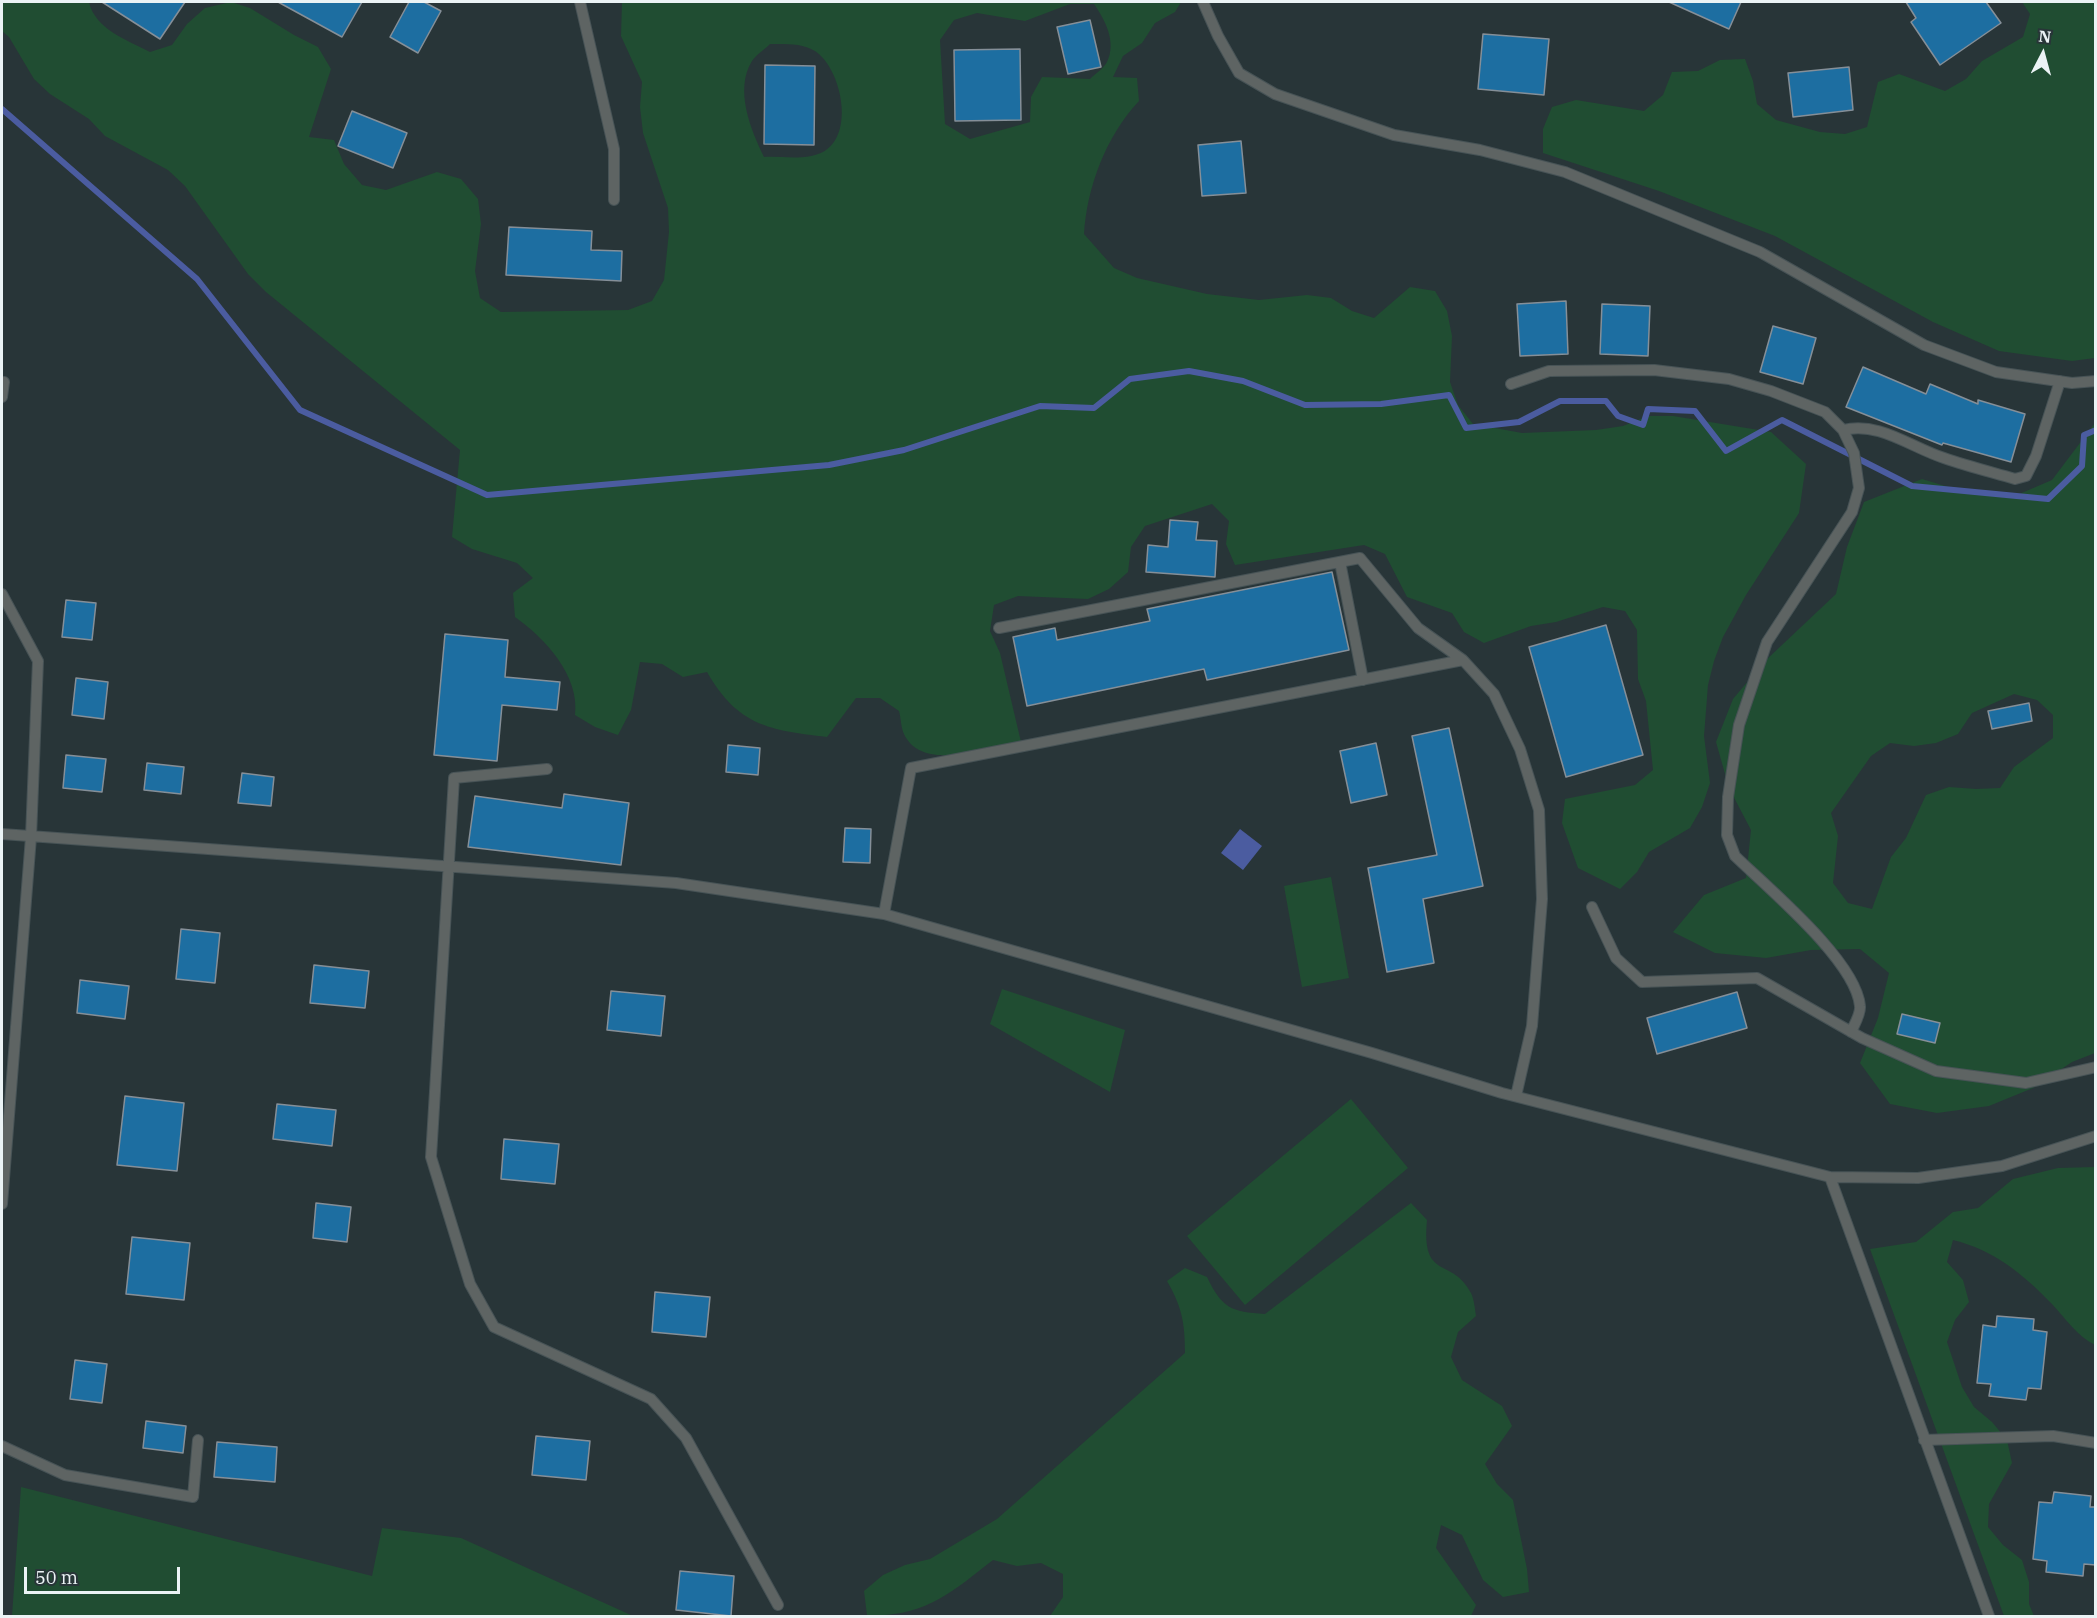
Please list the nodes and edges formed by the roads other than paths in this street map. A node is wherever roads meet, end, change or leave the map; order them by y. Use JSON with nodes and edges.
{"nodes":[{"id":1,"x":580,"y":2,"type":"edge"},
{"id":2,"x":1203,"y":2,"type":"edge"},
{"id":3,"x":614,"y":200,"type":"dead end"},
{"id":4,"x":2060,"y":381,"type":"junction"},
{"id":5,"x":2096,"y":381,"type":"edge"},
{"id":6,"x":4,"y":382,"type":"dead end"},
{"id":7,"x":1511,"y":384,"type":"dead end"},
{"id":8,"x":2,"y":397,"type":"edge"},
{"id":9,"x":1843,"y":430,"type":"junction"},
{"id":10,"x":1340,"y":562,"type":"junction"},
{"id":11,"x":2,"y":594,"type":"edge"},
{"id":12,"x":999,"y":628,"type":"dead end"},
{"id":13,"x":1463,"y":660,"type":"junction"},
{"id":14,"x":1363,"y":680,"type":"junction"},
{"id":15,"x":547,"y":769,"type":"dead end"},
{"id":16,"x":2,"y":834,"type":"edge"},
{"id":17,"x":31,"y":837,"type":"junction"},
{"id":18,"x":449,"y":865,"type":"junction"},
{"id":19,"x":1592,"y":907,"type":"dead end"},
{"id":20,"x":884,"y":914,"type":"junction"},
{"id":21,"x":1851,"y":1032,"type":"junction"},
{"id":22,"x":2096,"y":1067,"type":"edge"},
{"id":23,"x":1516,"y":1096,"type":"junction"},
{"id":24,"x":2096,"y":1136,"type":"edge"},
{"id":25,"x":1830,"y":1177,"type":"junction"},
{"id":26,"x":2,"y":1204,"type":"edge"},
{"id":27,"x":198,"y":1440,"type":"dead end"},
{"id":28,"x":1924,"y":1440,"type":"junction"},
{"id":29,"x":2096,"y":1443,"type":"edge"},
{"id":30,"x":2,"y":1446,"type":"edge"},
{"id":31,"x":777,"y":1605,"type":"dead end"},
{"id":32,"x":1989,"y":1617,"type":"edge"}],
"edges":[{"from":1,"to":3,"type":"lane"},
{"from":2,"to":4,"type":"lane"},
{"from":4,"to":5,"type":"lane"},
{"from":4,"to":9,"type":"lane"},
{"from":6,"to":8,"type":"lane"},
{"from":7,"to":9,"type":"lane"},
{"from":9,"to":21,"type":"lane"},
{"from":10,"to":12,"type":"lane"},
{"from":10,"to":13,"type":"lane"},
{"from":10,"to":14,"type":"lane"},
{"from":11,"to":17,"type":"lane"},
{"from":13,"to":14,"type":"lane"},
{"from":13,"to":23,"type":"lane"},
{"from":14,"to":20,"type":"lane"},
{"from":15,"to":18,"type":"lane"},
{"from":16,"to":17,"type":"lane"},
{"from":17,"to":18,"type":"lane"},
{"from":17,"to":26,"type":"lane"},
{"from":18,"to":20,"type":"lane"},
{"from":18,"to":31,"type":"lane"},
{"from":19,"to":21,"type":"lane"},
{"from":20,"to":23,"type":"lane"},
{"from":21,"to":22,"type":"lane"},
{"from":23,"to":25,"type":"lane"},
{"from":24,"to":25,"type":"lane"},
{"from":25,"to":28,"type":"lane"},
{"from":27,"to":30,"type":"lane"},
{"from":28,"to":29,"type":"lane"},
{"from":28,"to":32,"type":"lane"}]}
